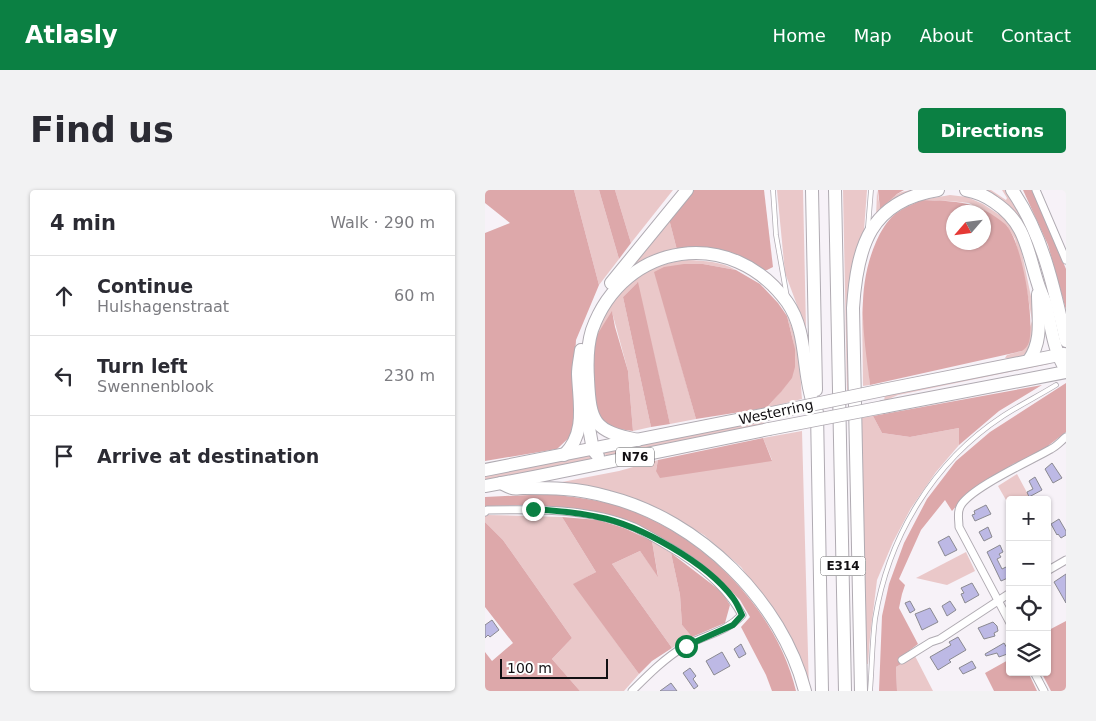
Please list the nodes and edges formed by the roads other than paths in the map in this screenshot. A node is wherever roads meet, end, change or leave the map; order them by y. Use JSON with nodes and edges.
{"nodes":[{"id":1,"x":687,"y":190,"type":"edge"},
{"id":2,"x":773,"y":190,"type":"edge"},
{"id":3,"x":812,"y":190,"type":"edge"},
{"id":4,"x":835,"y":190,"type":"edge"},
{"id":5,"x":871,"y":190,"type":"edge"},
{"id":6,"x":938,"y":190,"type":"edge"},
{"id":7,"x":967,"y":190,"type":"edge"},
{"id":8,"x":1013,"y":190,"type":"edge"},
{"id":9,"x":1036,"y":190,"type":"edge"},
{"id":10,"x":867,"y":237,"type":"junction"},
{"id":11,"x":1066,"y":260,"type":"edge"},
{"id":12,"x":1038,"y":284,"type":"junction"},
{"id":13,"x":788,"y":303,"type":"junction"},
{"id":14,"x":1064,"y":324,"type":"edge"},
{"id":15,"x":1066,"y":340,"type":"edge"},
{"id":16,"x":1062,"y":354,"type":"edge"},
{"id":17,"x":1029,"y":360,"type":"junction"},
{"id":18,"x":580,"y":361,"type":"junction"},
{"id":19,"x":1066,"y":371,"type":"edge"},
{"id":20,"x":1056,"y":385,"type":"dead end"},
{"id":21,"x":817,"y":419,"type":"junction"},
{"id":22,"x":1066,"y":437,"type":"edge"},
{"id":23,"x":638,"y":440,"type":"junction"},
{"id":24,"x":593,"y":450,"type":"junction"},
{"id":25,"x":564,"y":455,"type":"junction"},
{"id":26,"x":607,"y":463,"type":"junction"},
{"id":27,"x":485,"y":470,"type":"edge"},
{"id":28,"x":501,"y":483,"type":"junction"},
{"id":29,"x":485,"y":486,"type":"edge"},
{"id":30,"x":485,"y":512,"type":"edge"},
{"id":31,"x":1066,"y":560,"type":"edge"},
{"id":32,"x":1051,"y":569,"type":"edge"},
{"id":33,"x":1006,"y":596,"type":"edge"},
{"id":34,"x":999,"y":601,"type":"junction"},
{"id":35,"x":1006,"y":615,"type":"edge"},
{"id":36,"x":902,"y":660,"type":"dead end"},
{"id":37,"x":1037,"y":676,"type":"edge"},
{"id":38,"x":632,"y":691,"type":"edge"},
{"id":39,"x":805,"y":691,"type":"edge"},
{"id":40,"x":822,"y":691,"type":"edge"},
{"id":41,"x":845,"y":691,"type":"edge"},
{"id":42,"x":861,"y":691,"type":"edge"},
{"id":43,"x":870,"y":691,"type":"edge"},
{"id":44,"x":1044,"y":691,"type":"edge"}],
"edges":[{"from":1,"to":18,"type":"highway"},
{"from":2,"to":13,"type":"lane"},
{"from":3,"to":21,"type":"highway","number":"E314"},
{"from":4,"to":41,"type":"highway","number":"E314"},
{"from":5,"to":10,"type":"lane"},
{"from":6,"to":10,"type":"highway"},
{"from":7,"to":12,"type":"highway"},
{"from":8,"to":14,"type":"highway"},
{"from":9,"to":11,"type":"street"},
{"from":10,"to":42,"type":"highway"},
{"from":12,"to":16,"type":"highway"},
{"from":12,"to":17,"type":"highway"},
{"from":13,"to":21,"type":"highway"},
{"from":13,"to":23,"type":"highway"},
{"from":14,"to":15,"type":"highway"},
{"from":16,"to":17,"type":"highway","name":"Westerring","number":"N76"},
{"from":16,"to":19,"type":"highway"},
{"from":17,"to":23,"type":"highway","name":"Westerring","number":"N76","bridge":true},
{"from":18,"to":24,"type":"highway"},
{"from":18,"to":25,"type":"highway"},
{"from":19,"to":26,"type":"highway","name":"Westerring","number":"N76","bridge":true},
{"from":20,"to":43,"type":"lane"},
{"from":21,"to":40,"type":"highway","number":"E314"},
{"from":22,"to":34,"type":"street"},
{"from":23,"to":24,"type":"highway","name":"Westerring","number":"N76"},
{"from":24,"to":25,"type":"highway","name":"Westerring","number":"N76"},
{"from":24,"to":26,"type":"highway"},
{"from":25,"to":27,"type":"highway","name":"Westerring","number":"N76"},
{"from":26,"to":28,"type":"highway","name":"Westerring","number":"N76"},
{"from":28,"to":29,"type":"highway","name":"Westerring","number":"N76"},
{"from":28,"to":39,"type":"highway"},
{"from":30,"to":38,"type":"street"},
{"from":31,"to":32,"type":"street"},
{"from":33,"to":34,"type":"street"},
{"from":34,"to":35,"type":"street"},
{"from":34,"to":36,"type":"street"},
{"from":37,"to":44,"type":"street"}]}
